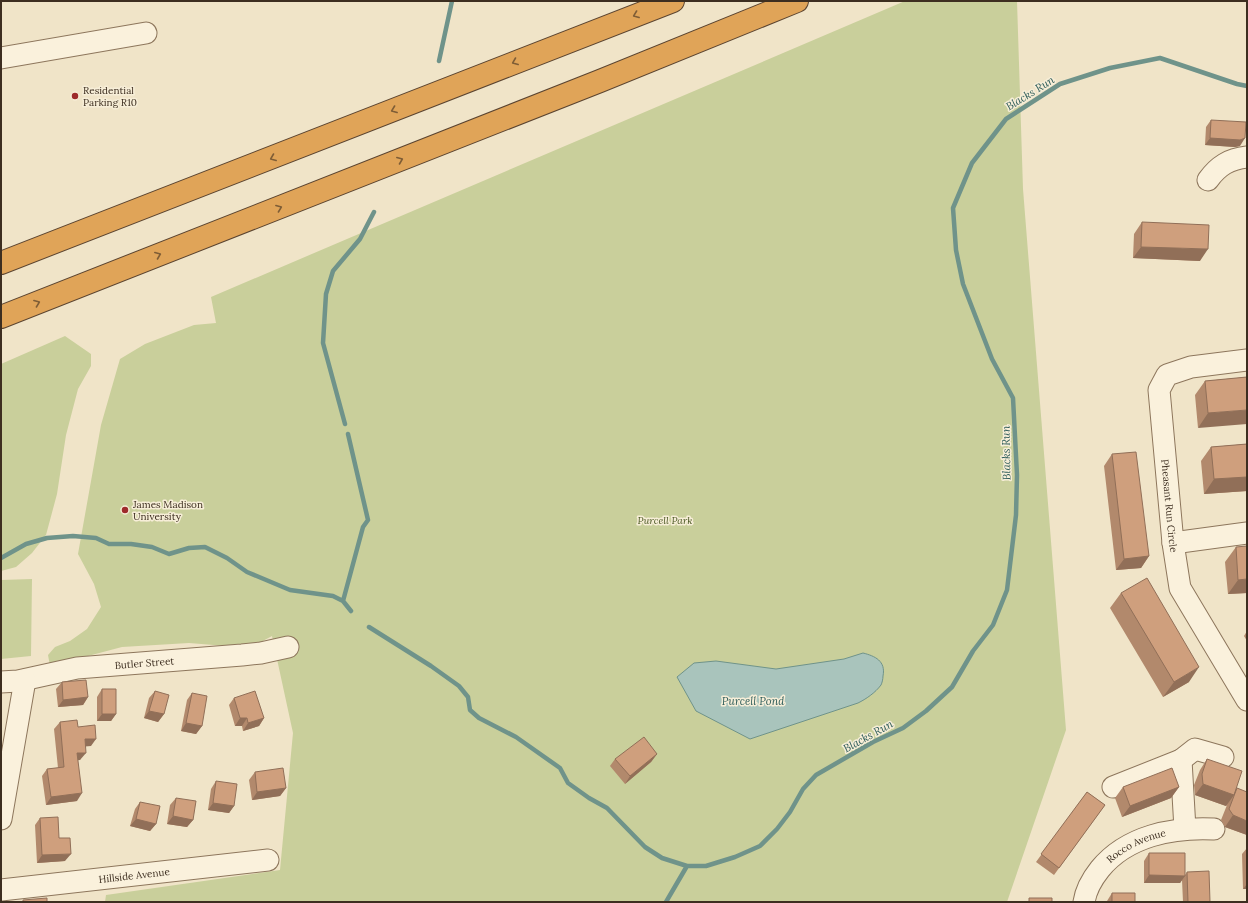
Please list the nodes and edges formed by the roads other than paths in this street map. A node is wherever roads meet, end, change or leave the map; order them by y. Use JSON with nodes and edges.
{"nodes":[{"id":1,"x":673,"y":1,"type":"edge"},
{"id":2,"x":797,"y":1,"type":"edge"},
{"id":3,"x":146,"y":33,"type":"dead end"},
{"id":4,"x":1,"y":58,"type":"edge"},
{"id":5,"x":1247,"y":157,"type":"edge"},
{"id":6,"x":1208,"y":180,"type":"dead end"},
{"id":7,"x":1,"y":263,"type":"edge"},
{"id":8,"x":1,"y":317,"type":"edge"},
{"id":9,"x":1247,"y":360,"type":"edge"},
{"id":10,"x":1247,"y":533,"type":"edge"},
{"id":11,"x":1173,"y":542,"type":"junction"},
{"id":12,"x":288,"y":647,"type":"dead end"},
{"id":13,"x":25,"y":680,"type":"junction"},
{"id":14,"x":1,"y":682,"type":"edge"},
{"id":15,"x":1247,"y":700,"type":"edge"},
{"id":16,"x":1223,"y":757,"type":"dead end"},
{"id":17,"x":1181,"y":760,"type":"junction"},
{"id":18,"x":1113,"y":787,"type":"dead end"},
{"id":19,"x":1,"y":819,"type":"edge"},
{"id":20,"x":1185,"y":829,"type":"junction"},
{"id":21,"x":1214,"y":829,"type":"dead end"},
{"id":22,"x":268,"y":860,"type":"dead end"},
{"id":23,"x":1,"y":890,"type":"edge"},
{"id":24,"x":1084,"y":902,"type":"edge"}],
"edges":[{"from":1,"to":7,"type":"highway","one_way":true},
{"from":8,"to":2,"type":"highway","one_way":true},
{"from":3,"to":4,"type":"street"},
{"from":5,"to":6,"type":"street"},
{"from":9,"to":11,"type":"street","name":"Pheasant Run Circle"},
{"from":10,"to":11,"type":"street"},
{"from":11,"to":15,"type":"street","name":"Pheasant Run Circle"},
{"from":12,"to":13,"type":"street","name":"Butler Street"},
{"from":13,"to":14,"type":"street","name":"Butler Street"},
{"from":13,"to":19,"type":"street"},
{"from":16,"to":17,"type":"street"},
{"from":17,"to":18,"type":"street"},
{"from":17,"to":20,"type":"street"},
{"from":20,"to":21,"type":"street","name":"Rocco Avenue"},
{"from":20,"to":24,"type":"street","name":"Rocco Avenue"},
{"from":22,"to":23,"type":"street","name":"Hillside Avenue"}]}
